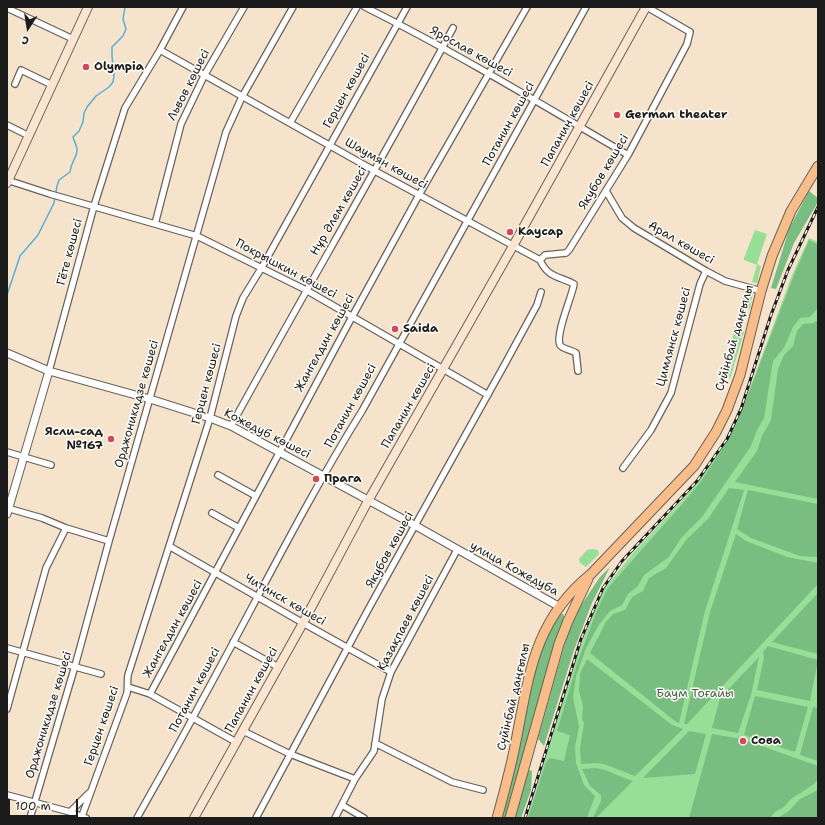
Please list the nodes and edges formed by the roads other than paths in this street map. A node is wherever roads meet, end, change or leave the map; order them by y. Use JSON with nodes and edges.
{"nodes":[{"id":1,"x":88,"y":7,"type":"edge"},
{"id":2,"x":183,"y":7,"type":"edge"},
{"id":3,"x":244,"y":7,"type":"edge"},
{"id":4,"x":293,"y":7,"type":"edge"},
{"id":5,"x":357,"y":7,"type":"edge"},
{"id":6,"x":365,"y":7,"type":"edge"},
{"id":7,"x":406,"y":7,"type":"edge"},
{"id":8,"x":527,"y":7,"type":"edge"},
{"id":9,"x":586,"y":7,"type":"edge"},
{"id":10,"x":647,"y":7,"type":"edge"},
{"id":11,"x":7,"y":8,"type":"edge"},
{"id":12,"x":397,"y":23,"type":"junction"},
{"id":13,"x":453,"y":28,"type":"dead end"},
{"id":14,"x":73,"y":39,"type":"junction"},
{"id":15,"x":442,"y":49,"type":"junction"},
{"id":16,"x":160,"y":50,"type":"junction"},
{"id":17,"x":488,"y":74,"type":"junction"},
{"id":18,"x":204,"y":76,"type":"junction"},
{"id":19,"x":15,"y":84,"type":"dead end"},
{"id":20,"x":52,"y":85,"type":"junction"},
{"id":21,"x":242,"y":97,"type":"junction"},
{"id":22,"x":534,"y":100,"type":"junction"},
{"id":23,"x":290,"y":123,"type":"junction"},
{"id":24,"x":7,"y":125,"type":"edge"},
{"id":25,"x":580,"y":127,"type":"junction"},
{"id":26,"x":29,"y":136,"type":"junction"},
{"id":27,"x":329,"y":145,"type":"junction"},
{"id":28,"x":628,"y":155,"type":"junction"},
{"id":29,"x":818,"y":166,"type":"edge"},
{"id":30,"x":375,"y":171,"type":"junction"},
{"id":31,"x":7,"y":181,"type":"edge"},
{"id":32,"x":606,"y":191,"type":"junction"},
{"id":33,"x":419,"y":195,"type":"junction"},
{"id":34,"x":94,"y":206,"type":"junction"},
{"id":35,"x":467,"y":221,"type":"junction"},
{"id":36,"x":155,"y":224,"type":"junction"},
{"id":37,"x":197,"y":236,"type":"junction"},
{"id":38,"x":513,"y":246,"type":"junction"},
{"id":39,"x":540,"y":260,"type":"junction"},
{"id":40,"x":262,"y":267,"type":"junction"},
{"id":41,"x":706,"y":271,"type":"junction"},
{"id":42,"x":306,"y":290,"type":"junction"},
{"id":43,"x":761,"y":291,"type":"junction"},
{"id":44,"x":541,"y":292,"type":"dead end"},
{"id":45,"x":352,"y":317,"type":"junction"},
{"id":46,"x":398,"y":343,"type":"junction"},
{"id":47,"x":7,"y":353,"type":"edge"},
{"id":48,"x":444,"y":369,"type":"junction"},
{"id":49,"x":49,"y":371,"type":"junction"},
{"id":50,"x":578,"y":371,"type":"dead end"},
{"id":51,"x":488,"y":395,"type":"junction"},
{"id":52,"x":150,"y":399,"type":"junction"},
{"id":53,"x":210,"y":418,"type":"junction"},
{"id":54,"x":231,"y":426,"type":"junction"},
{"id":55,"x":7,"y":452,"type":"edge"},
{"id":56,"x":279,"y":452,"type":"junction"},
{"id":57,"x":24,"y":457,"type":"junction"},
{"id":58,"x":51,"y":465,"type":"dead end"},
{"id":59,"x":623,"y":468,"type":"dead end"},
{"id":60,"x":218,"y":475,"type":"dead end"},
{"id":61,"x":324,"y":476,"type":"junction"},
{"id":62,"x":256,"y":496,"type":"junction"},
{"id":63,"x":368,"y":501,"type":"junction"},
{"id":64,"x":8,"y":511,"type":"edge"},
{"id":65,"x":212,"y":513,"type":"dead end"},
{"id":66,"x":416,"y":526,"type":"junction"},
{"id":67,"x":66,"y":528,"type":"junction"},
{"id":68,"x":239,"y":528,"type":"junction"},
{"id":69,"x":109,"y":541,"type":"junction"},
{"id":70,"x":169,"y":546,"type":"junction"},
{"id":71,"x":458,"y":550,"type":"junction"},
{"id":72,"x":216,"y":573,"type":"junction"},
{"id":73,"x":591,"y":574,"type":"junction"},
{"id":74,"x":258,"y":596,"type":"junction"},
{"id":75,"x":560,"y":607,"type":"junction"},
{"id":76,"x":303,"y":623,"type":"junction"},
{"id":77,"x":233,"y":642,"type":"junction"},
{"id":78,"x":7,"y":648,"type":"edge"},
{"id":79,"x":349,"y":648,"type":"junction"},
{"id":80,"x":23,"y":652,"type":"junction"},
{"id":81,"x":76,"y":666,"type":"junction"},
{"id":82,"x":278,"y":667,"type":"junction"},
{"id":83,"x":391,"y":672,"type":"junction"},
{"id":84,"x":101,"y":674,"type":"dead end"},
{"id":85,"x":128,"y":686,"type":"junction"},
{"id":86,"x":150,"y":694,"type":"junction"},
{"id":87,"x":7,"y":709,"type":"edge"},
{"id":88,"x":193,"y":718,"type":"junction"},
{"id":89,"x":243,"y":731,"type":"junction"},
{"id":90,"x":236,"y":742,"type":"junction"},
{"id":91,"x":375,"y":743,"type":"junction"},
{"id":92,"x":290,"y":754,"type":"junction"},
{"id":93,"x":355,"y":779,"type":"junction"},
{"id":94,"x":482,"y":790,"type":"dead end"},
{"id":95,"x":91,"y":792,"type":"junction"},
{"id":96,"x":7,"y":795,"type":"edge"},
{"id":97,"x":35,"y":802,"type":"junction"},
{"id":98,"x":342,"y":805,"type":"junction"},
{"id":99,"x":70,"y":812,"type":"junction"},
{"id":100,"x":84,"y":817,"type":"edge"},
{"id":101,"x":30,"y":818,"type":"edge"},
{"id":102,"x":137,"y":818,"type":"edge"},
{"id":103,"x":194,"y":818,"type":"edge"},
{"id":104,"x":256,"y":818,"type":"edge"},
{"id":105,"x":335,"y":818,"type":"edge"},
{"id":106,"x":364,"y":818,"type":"edge"},
{"id":107,"x":497,"y":818,"type":"edge"},
{"id":108,"x":510,"y":818,"type":"edge"}],
"edges":[{"from":1,"to":14,"type":"main road"},
{"from":2,"to":16,"type":"street","name":"Гёте көшесі"},
{"from":3,"to":18,"type":"street","name":"Львов көшесі"},
{"from":4,"to":21,"type":"street","name":"Орджоникидзе көшесі"},
{"from":5,"to":23,"type":"street"},
{"from":6,"to":12,"type":"street","name":"Ярослав көшесі"},
{"from":7,"to":12,"type":"street","name":"Герцен көшесі"},
{"from":8,"to":17,"type":"street","name":"Жангелдин көшесі"},
{"from":9,"to":22,"type":"street","name":"Потанин көшесі"},
{"from":10,"to":25,"type":"main road","name":"Папанин көшесі"},
{"from":10,"to":28,"type":"street","name":"Якубов көшесі"},
{"from":11,"to":14,"type":"street"},
{"from":12,"to":15,"type":"street","name":"Ярослав көшесі"},
{"from":12,"to":27,"type":"street","name":"Герцен көшесі"},
{"from":13,"to":15,"type":"street","name":"Нұр Әлем көшесі"},
{"from":14,"to":20,"type":"main road"},
{"from":15,"to":17,"type":"street","name":"Ярослав көшесі"},
{"from":15,"to":30,"type":"street","name":"Нұр Әлем көшесі"},
{"from":16,"to":18,"type":"street","name":"Шаумян көшесі"},
{"from":16,"to":34,"type":"street","name":"Гёте көшесі"},
{"from":17,"to":22,"type":"street","name":"Ярослав көшесі"},
{"from":17,"to":33,"type":"street","name":"Жангелдин көшесі"},
{"from":18,"to":21,"type":"street","name":"Шаумян көшесі"},
{"from":18,"to":36,"type":"street","name":"Львов көшесі"},
{"from":19,"to":20,"type":"street"},
{"from":20,"to":26,"type":"main road"},
{"from":21,"to":23,"type":"street","name":"Шаумян көшесі"},
{"from":21,"to":37,"type":"street","name":"Орджоникидзе көшесі"},
{"from":22,"to":25,"type":"street","name":"Ярослав көшесі"},
{"from":22,"to":35,"type":"street","name":"Потанин көшесі"},
{"from":23,"to":27,"type":"street","name":"Шаумян көшесі"},
{"from":24,"to":26,"type":"street"},
{"from":25,"to":28,"type":"street","name":"Ярослав көшесі"},
{"from":25,"to":38,"type":"main road","name":"Папанин көшесі"},
{"from":26,"to":31,"type":"main road"},
{"from":27,"to":30,"type":"street","name":"Шаумян көшесі"},
{"from":27,"to":40,"type":"street","name":"Герцен көшесі"},
{"from":28,"to":32,"type":"street","name":"Якубов көшесі"},
{"from":29,"to":43,"type":"main road","name":"Сүйінбай даңғылы"},
{"from":30,"to":33,"type":"street","name":"Шаумян көшесі"},
{"from":30,"to":42,"type":"street","name":"Нұр Әлем көшесі"},
{"from":31,"to":34,"type":"street","name":"Покрышкин көшесі"},
{"from":32,"to":39,"type":"street","name":"Якубов көшесі"},
{"from":32,"to":41,"type":"street","name":"Арал көшесі"},
{"from":33,"to":35,"type":"street","name":"Шаумян көшесі"},
{"from":33,"to":45,"type":"street","name":"Жангелдин көшесі"},
{"from":34,"to":36,"type":"street","name":"Покрышкин көшесі"},
{"from":34,"to":49,"type":"street","name":"Гёте көшесі"},
{"from":35,"to":38,"type":"street","name":"Шаумян көшесі"},
{"from":35,"to":46,"type":"street","name":"Потанин көшесі"},
{"from":36,"to":37,"type":"street","name":"Покрышкин көшесі"},
{"from":37,"to":40,"type":"street","name":"Покрышкин көшесі"},
{"from":37,"to":52,"type":"street","name":"Орджоникидзе көшесі"},
{"from":38,"to":39,"type":"street","name":"Шаумян көшесі"},
{"from":38,"to":48,"type":"main road","name":"Папанин көшесі"},
{"from":39,"to":50,"type":"street"},
{"from":40,"to":42,"type":"street","name":"Покрышкин көшесі"},
{"from":40,"to":53,"type":"street","name":"Герцен көшесі"},
{"from":41,"to":43,"type":"street","name":"Арал көшесі"},
{"from":41,"to":59,"type":"street","name":"Цимлянск көшесі"},
{"from":42,"to":45,"type":"street","name":"Покрышкин көшесі"},
{"from":42,"to":54,"type":"street","name":"Нұр Әлем көшесі"},
{"from":43,"to":73,"type":"main road","name":"Сүйінбай даңғылы"},
{"from":44,"to":51,"type":"street","name":"Якубов көшесі"},
{"from":45,"to":46,"type":"street","name":"Покрышкин көшесі"},
{"from":45,"to":56,"type":"street","name":"Жангелдин көшесі"},
{"from":46,"to":48,"type":"street","name":"Покрышкин көшесі"},
{"from":46,"to":61,"type":"street","name":"Потанин көшесі"},
{"from":47,"to":49,"type":"street","name":"Кожедуб көшесі"},
{"from":48,"to":51,"type":"street","name":"Покрышкин көшесі"},
{"from":48,"to":63,"type":"main road","name":"Папанин көшесі"},
{"from":49,"to":52,"type":"street","name":"Кожедуб көшесі"},
{"from":49,"to":57,"type":"street","name":"Гёте көшесі"},
{"from":51,"to":66,"type":"street","name":"Якубов көшесі"},
{"from":52,"to":53,"type":"street","name":"Кожедуб көшесі"},
{"from":52,"to":69,"type":"street","name":"Орджоникидзе көшесі"},
{"from":53,"to":54,"type":"street","name":"Кожедуб көшесі"},
{"from":53,"to":70,"type":"street","name":"Герцен көшесі"},
{"from":54,"to":56,"type":"street","name":"Кожедуб көшесі"},
{"from":55,"to":57,"type":"street"},
{"from":56,"to":61,"type":"street","name":"Кожедуб көшесі"},
{"from":56,"to":62,"type":"street","name":"Жангелдин көшесі"},
{"from":57,"to":58,"type":"street"},
{"from":57,"to":64,"type":"street","name":"Гёте көшесі"},
{"from":60,"to":62,"type":"street"},
{"from":61,"to":63,"type":"street","name":"Кожедуб көшесі"},
{"from":61,"to":74,"type":"street","name":"Потанин көшесі"},
{"from":62,"to":68,"type":"street","name":"Жангелдин көшесі"},
{"from":63,"to":66,"type":"street","name":"Кожедуб көшесі"},
{"from":63,"to":76,"type":"main road","name":"Папанин көшесі"},
{"from":64,"to":67,"type":"street"},
{"from":65,"to":68,"type":"street"},
{"from":66,"to":71,"type":"street","name":"Кожедуб көшесі"},
{"from":66,"to":79,"type":"street","name":"Якубов көшесі"},
{"from":67,"to":69,"type":"street"},
{"from":67,"to":80,"type":"street"},
{"from":68,"to":72,"type":"street","name":"Жангелдин көшесі"},
{"from":69,"to":81,"type":"street","name":"Орджоникидзе көшесі"},
{"from":70,"to":72,"type":"street","name":"Читинск көшесі"},
{"from":70,"to":85,"type":"street","name":"Герцен көшесі"},
{"from":71,"to":75,"type":"street","name":"улица Кожедуба"},
{"from":71,"to":83,"type":"street","name":"Қазақпаев көшесі"},
{"from":72,"to":74,"type":"street","name":"Читинск көшесі"},
{"from":72,"to":86,"type":"street","name":"Жангелдин көшесі"},
{"from":73,"to":75,"type":"main road","name":"Сүйінбай даңғылы"},
{"from":73,"to":108,"type":"main road","name":"Сүйінбай даңғылы"},
{"from":74,"to":76,"type":"street","name":"Читинск көшесі"},
{"from":74,"to":77,"type":"street","name":"Потанин көшесі"},
{"from":75,"to":107,"type":"main road","name":"Сүйінбай даңғылы"},
{"from":76,"to":79,"type":"street","name":"Читинск көшесі"},
{"from":76,"to":82,"type":"main road","name":"Папанин көшесі"},
{"from":77,"to":82,"type":"street"},
{"from":77,"to":88,"type":"street","name":"Потанин көшесі"},
{"from":78,"to":80,"type":"street"},
{"from":79,"to":83,"type":"street","name":"Читинск көшесі"},
{"from":79,"to":92,"type":"street","name":"Якубов көшесі"},
{"from":80,"to":81,"type":"street"},
{"from":80,"to":87,"type":"street"},
{"from":81,"to":84,"type":"street"},
{"from":81,"to":97,"type":"street","name":"Орджоникидзе көшесі"},
{"from":82,"to":89,"type":"main road","name":"Папанин көшесі"},
{"from":83,"to":91,"type":"street","name":"Қазақпаев көшесі"},
{"from":85,"to":86,"type":"street"},
{"from":85,"to":95,"type":"street","name":"Герцен көшесі"},
{"from":86,"to":88,"type":"street"},
{"from":88,"to":90,"type":"street"},
{"from":88,"to":102,"type":"street","name":"Потанин көшесі"},
{"from":89,"to":90,"type":"main road","name":"Папанин көшесі"},
{"from":89,"to":92,"type":"street"},
{"from":90,"to":103,"type":"main road","name":"Папанин көшесі"},
{"from":91,"to":93,"type":"street","name":"Қазақпаев көшесі"},
{"from":91,"to":94,"type":"street"},
{"from":92,"to":93,"type":"street"},
{"from":92,"to":104,"type":"street","name":"Якубов көшесі"},
{"from":93,"to":98,"type":"street","name":"Қазақпаев көшесі"},
{"from":95,"to":99,"type":"street"},
{"from":95,"to":100,"type":"street","name":"Герцен көшесі"},
{"from":96,"to":97,"type":"street"},
{"from":97,"to":99,"type":"street"},
{"from":97,"to":101,"type":"street","name":"Орджоникидзе көшесі"},
{"from":98,"to":105,"type":"street","name":"Қазақпаев көшесі"},
{"from":98,"to":106,"type":"street"},
{"from":99,"to":100,"type":"street"}]}
